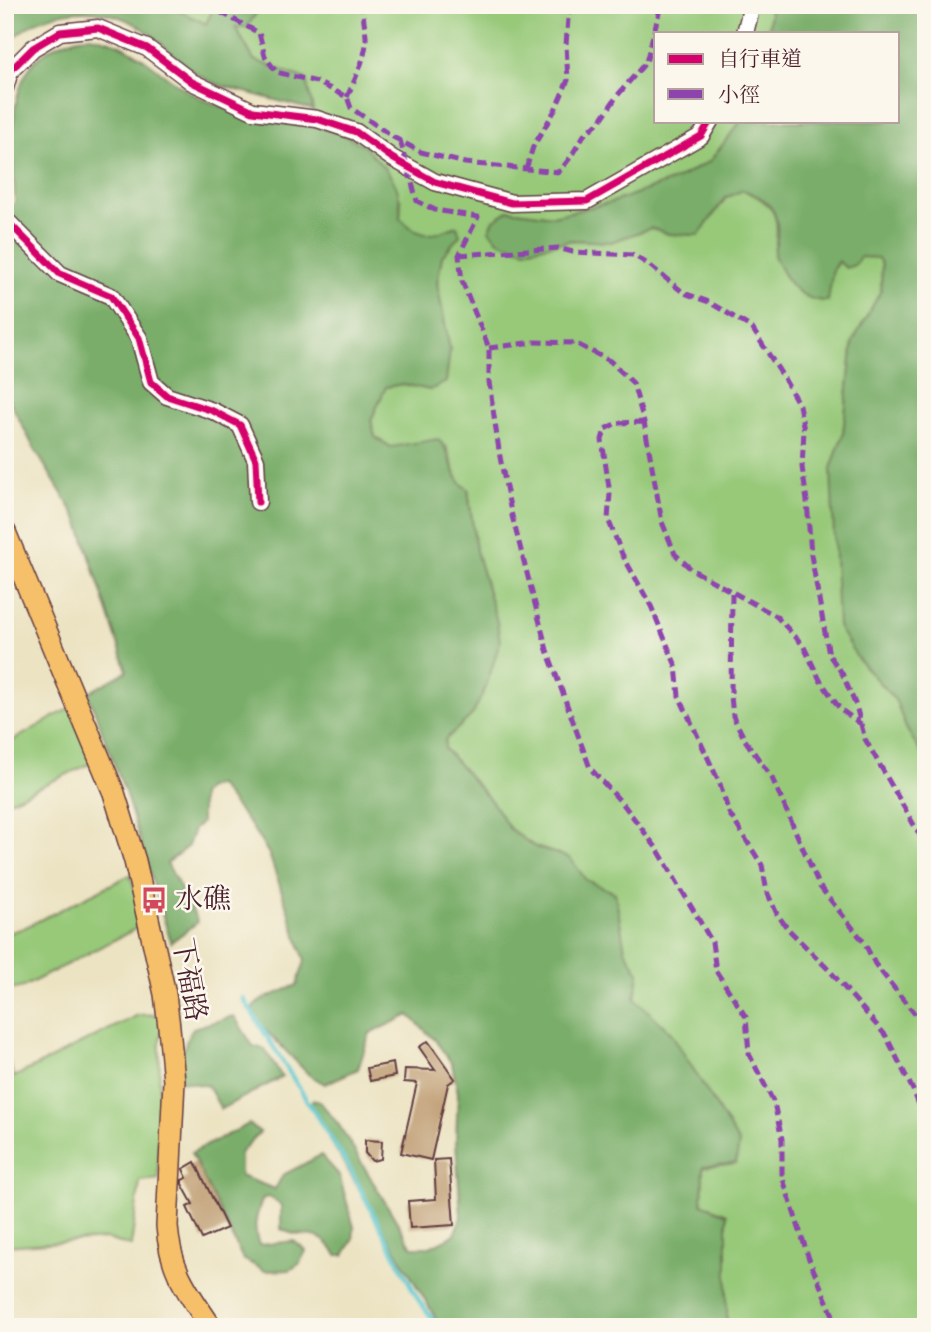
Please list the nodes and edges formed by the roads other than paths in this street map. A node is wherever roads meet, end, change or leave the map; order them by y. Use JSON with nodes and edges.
{"nodes":[{"id":1,"x":752,"y":5,"type":"edge"},
{"id":2,"x":745,"y":32,"type":"edge"},
{"id":3,"x":5,"y":88,"type":"edge"},
{"id":4,"x":709,"y":122,"type":"edge"},
{"id":5,"x":5,"y":219,"type":"edge"},
{"id":6,"x":258,"y":502,"type":"dead end"},
{"id":7,"x":5,"y":532,"type":"edge"},
{"id":8,"x":211,"y":1327,"type":"edge"}],
"edges":[{"from":1,"to":2,"type":"street"},
{"from":3,"to":4,"type":"street"},
{"from":5,"to":6,"type":"street"},
{"from":7,"to":8,"type":"main road","name":"下福路"}]}
